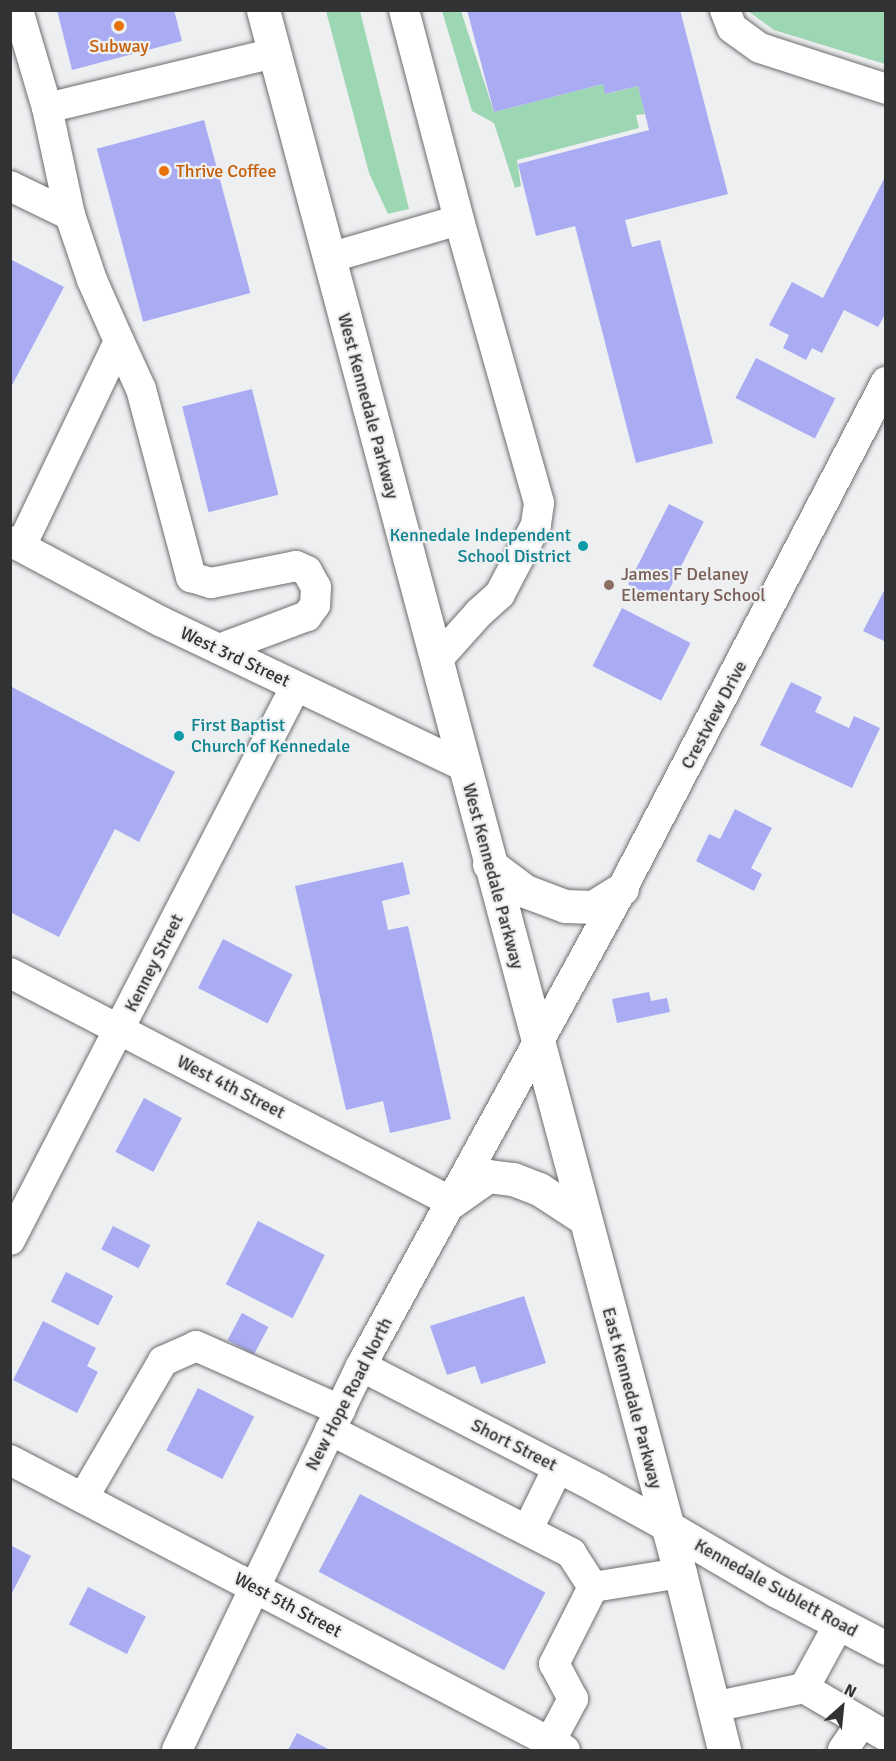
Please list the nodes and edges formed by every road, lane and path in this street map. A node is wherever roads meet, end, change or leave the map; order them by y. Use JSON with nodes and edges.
{"nodes":[{"id":1,"x":18,"y":10,"type":"edge"},
{"id":2,"x":263,"y":10,"type":"edge"},
{"id":3,"x":404,"y":10,"type":"edge"},
{"id":4,"x":725,"y":10,"type":"edge"},
{"id":5,"x":274,"y":53,"type":"junction"},
{"id":6,"x":885,"y":89,"type":"edge"},
{"id":7,"x":47,"y":108,"type":"junction"},
{"id":8,"x":10,"y":186,"type":"edge"},
{"id":9,"x":70,"y":215,"type":"junction"},
{"id":10,"x":459,"y":220,"type":"junction"},
{"id":11,"x":329,"y":258,"type":"junction"},
{"id":12,"x":120,"y":341,"type":"junction"},
{"id":13,"x":885,"y":382,"type":"edge"},
{"id":14,"x":14,"y":544,"type":"edge"},
{"id":15,"x":219,"y":649,"type":"junction"},
{"id":16,"x":436,"y":661,"type":"junction"},
{"id":17,"x":297,"y":686,"type":"junction"},
{"id":18,"x":464,"y":766,"type":"junction"},
{"id":19,"x":489,"y":864,"type":"junction"},
{"id":20,"x":622,"y":889,"type":"junction"},
{"id":21,"x":10,"y":973,"type":"edge"},
{"id":22,"x":120,"y":1030,"type":"junction"},
{"id":23,"x":538,"y":1045,"type":"junction"},
{"id":24,"x":451,"y":1202,"type":"junction"},
{"id":25,"x":585,"y":1219,"type":"junction"},
{"id":26,"x":10,"y":1240,"type":"edge"},
{"id":27,"x":361,"y":1366,"type":"junction"},
{"id":28,"x":335,"y":1420,"type":"junction"},
{"id":29,"x":10,"y":1460,"type":"edge"},
{"id":30,"x":558,"y":1468,"type":"junction"},
{"id":31,"x":83,"y":1498,"type":"junction"},
{"id":32,"x":666,"y":1526,"type":"junction"},
{"id":33,"x":528,"y":1529,"type":"junction"},
{"id":34,"x":680,"y":1573,"type":"junction"},
{"id":35,"x":593,"y":1587,"type":"junction"},
{"id":36,"x":256,"y":1588,"type":"junction"},
{"id":37,"x":839,"y":1624,"type":"junction"},
{"id":38,"x":885,"y":1648,"type":"edge"},
{"id":39,"x":804,"y":1688,"type":"junction"},
{"id":40,"x":713,"y":1707,"type":"junction"},
{"id":41,"x":874,"y":1729,"type":"edge"},
{"id":42,"x":558,"y":1746,"type":"edge"},
{"id":43,"x":177,"y":1750,"type":"edge"},
{"id":44,"x":724,"y":1750,"type":"edge"},
{"id":45,"x":843,"y":1750,"type":"edge"}],
"edges":[{"from":1,"to":7,"type":"street"},
{"from":2,"to":5,"type":"main road","name":"West Kennedale Parkway"},
{"from":3,"to":10,"type":"street"},
{"from":4,"to":6,"type":"street"},
{"from":5,"to":7,"type":"street"},
{"from":5,"to":11,"type":"main road","name":"West Kennedale Parkway"},
{"from":7,"to":9,"type":"street"},
{"from":8,"to":9,"type":"street"},
{"from":9,"to":12,"type":"street"},
{"from":10,"to":11,"type":"street"},
{"from":10,"to":16,"type":"street"},
{"from":11,"to":16,"type":"main road","name":"West Kennedale Parkway"},
{"from":12,"to":14,"type":"street"},
{"from":12,"to":15,"type":"street"},
{"from":13,"to":20,"type":"street","name":"Crestview Drive"},
{"from":14,"to":15,"type":"street","name":"West 3rd Street"},
{"from":15,"to":17,"type":"street","name":"West 3rd Street"},
{"from":16,"to":18,"type":"main road","name":"West Kennedale Parkway"},
{"from":17,"to":18,"type":"street","name":"West 3rd Street"},
{"from":17,"to":22,"type":"street","name":"Kenney Street"},
{"from":18,"to":19,"type":"main road","name":"West Kennedale Parkway"},
{"from":19,"to":20,"type":"main road"},
{"from":19,"to":23,"type":"main road","name":"West Kennedale Parkway"},
{"from":20,"to":23,"type":"street","name":"Crestview Drive"},
{"from":21,"to":22,"type":"street","name":"West 4th Street"},
{"from":22,"to":24,"type":"street","name":"West 4th Street"},
{"from":22,"to":26,"type":"street","name":"Kenney Street"},
{"from":23,"to":24,"type":"street","name":"New Hope Road North"},
{"from":23,"to":25,"type":"main road","name":"East Kennedale Parkway"},
{"from":24,"to":25,"type":"main road"},
{"from":24,"to":27,"type":"street","name":"New Hope Road North"},
{"from":25,"to":32,"type":"main road","name":"East Kennedale Parkway"},
{"from":27,"to":28,"type":"street","name":"New Hope Road North"},
{"from":27,"to":30,"type":"street","name":"Short Street"},
{"from":28,"to":31,"type":"street"},
{"from":28,"to":33,"type":"street"},
{"from":28,"to":36,"type":"street","name":"New Hope Road North"},
{"from":29,"to":31,"type":"street","name":"West 5th Street"},
{"from":30,"to":32,"type":"street","name":"Short Street"},
{"from":30,"to":33,"type":"street"},
{"from":31,"to":36,"type":"street","name":"West 5th Street"},
{"from":32,"to":34,"type":"main road","name":"East Kennedale Parkway"},
{"from":32,"to":37,"type":"main road","name":"Kennedale Sublett Road"},
{"from":33,"to":35,"type":"street"},
{"from":34,"to":35,"type":"street"},
{"from":34,"to":40,"type":"main road","name":"East Kennedale Parkway"},
{"from":35,"to":42,"type":"street"},
{"from":36,"to":42,"type":"street","name":"West 5th Street"},
{"from":36,"to":43,"type":"street","name":"New Hope Road North"},
{"from":37,"to":38,"type":"main road","name":"Kennedale Sublett Road"},
{"from":37,"to":39,"type":"street"},
{"from":39,"to":40,"type":"street"},
{"from":39,"to":41,"type":"street"},
{"from":40,"to":44,"type":"main road","name":"East Kennedale Parkway"},
{"from":41,"to":45,"type":"street"}]}
